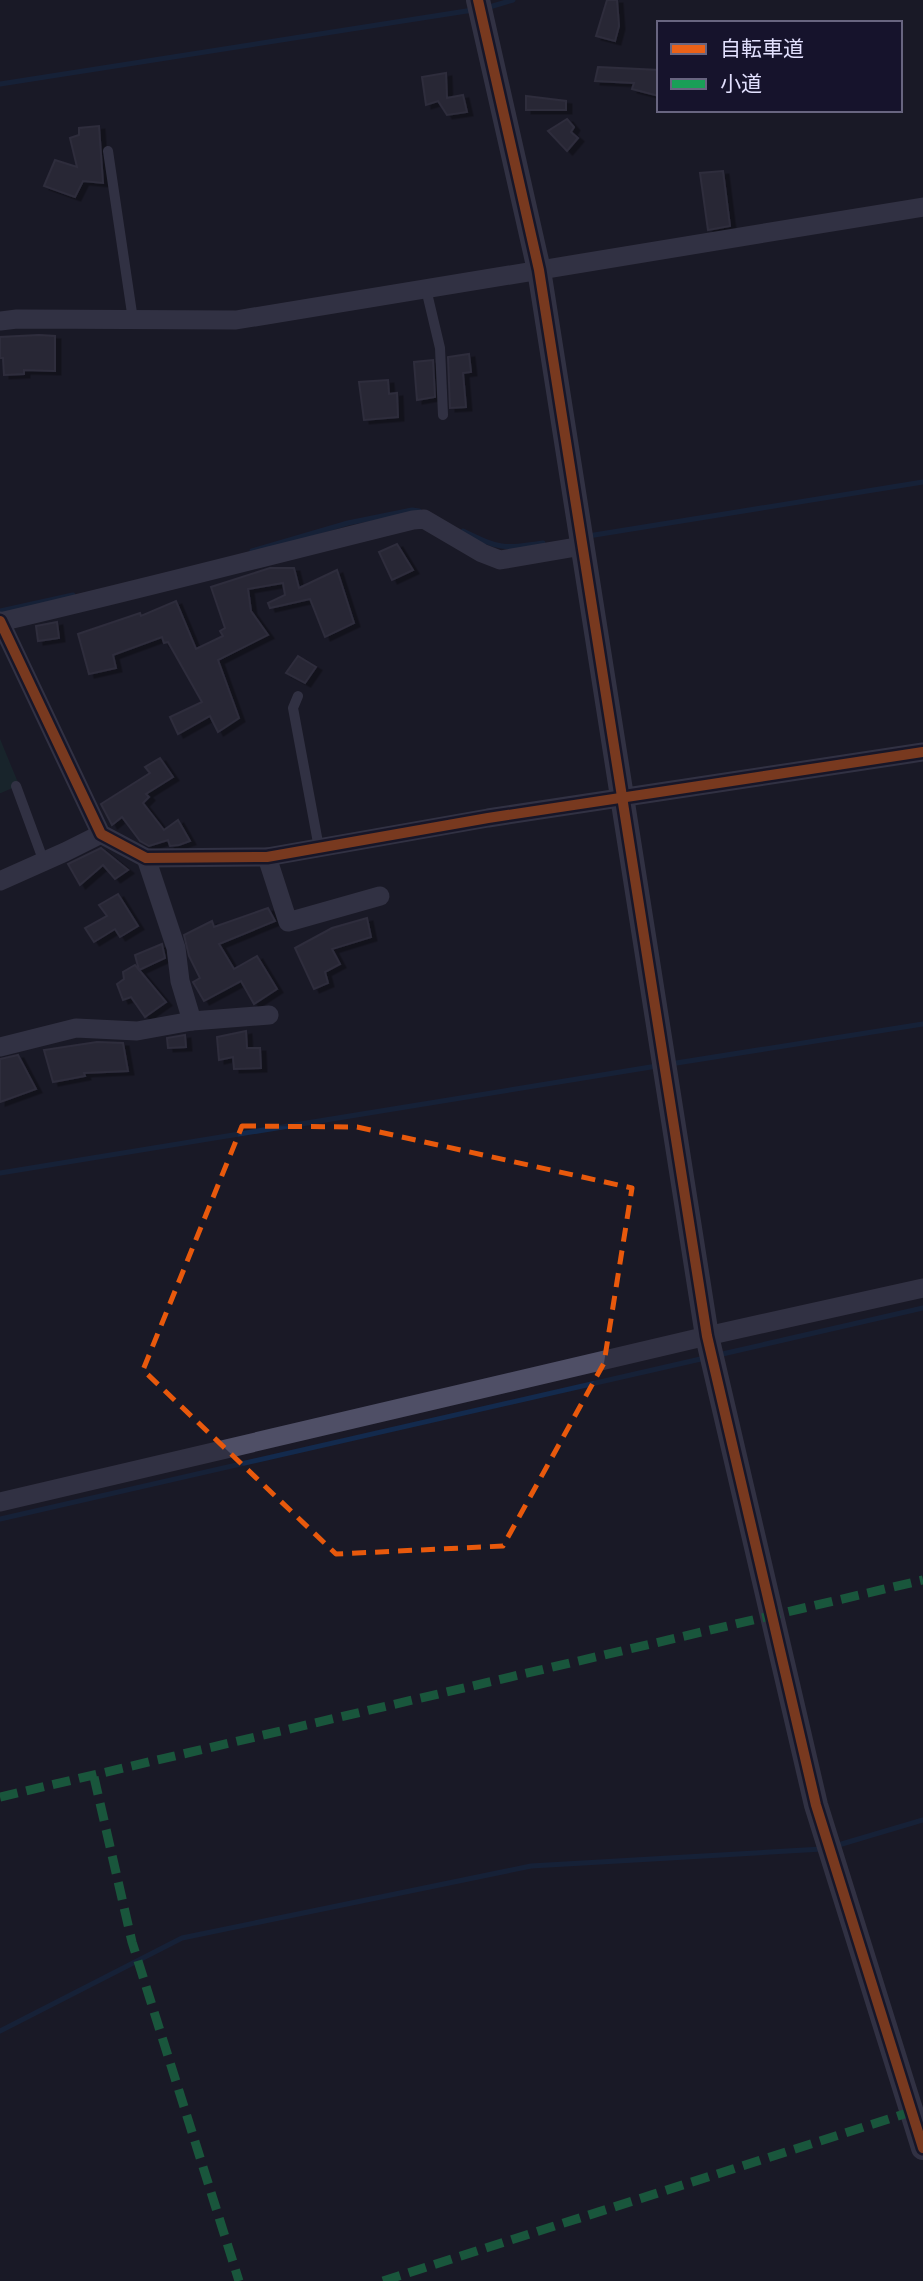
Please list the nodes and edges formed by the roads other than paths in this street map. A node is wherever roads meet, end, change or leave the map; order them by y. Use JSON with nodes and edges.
{"nodes":[{"id":1,"x":478,"y":0,"type":"edge"},
{"id":2,"x":108,"y":151,"type":"dead end"},
{"id":3,"x":923,"y":207,"type":"edge"},
{"id":4,"x":539,"y":271,"type":"junction"},
{"id":5,"x":426,"y":289,"type":"junction"},
{"id":6,"x":133,"y":320,"type":"junction"},
{"id":7,"x":0,"y":321,"type":"edge"},
{"id":8,"x":443,"y":415,"type":"dead end"},
{"id":9,"x":582,"y":546,"type":"junction"},
{"id":10,"x":0,"y":622,"type":"edge"},
{"id":11,"x":298,"y":696,"type":"dead end"},
{"id":12,"x":923,"y":752,"type":"edge"},
{"id":13,"x":16,"y":786,"type":"dead end"},
{"id":14,"x":622,"y":799,"type":"junction"},
{"id":15,"x":101,"y":834,"type":"junction"},
{"id":16,"x":319,"y":848,"type":"junction"},
{"id":17,"x":146,"y":858,"type":"junction"},
{"id":18,"x":267,"y":858,"type":"junction"},
{"id":19,"x":44,"y":862,"type":"junction"},
{"id":20,"x":0,"y":881,"type":"edge"},
{"id":21,"x":380,"y":896,"type":"dead end"},
{"id":22,"x":269,"y":1015,"type":"dead end"},
{"id":23,"x":192,"y":1021,"type":"junction"},
{"id":24,"x":0,"y":1047,"type":"edge"},
{"id":25,"x":923,"y":1288,"type":"edge"},
{"id":26,"x":707,"y":1336,"type":"junction"},
{"id":27,"x":0,"y":1502,"type":"edge"},
{"id":28,"x":923,"y":2148,"type":"edge"}],
"edges":[{"from":1,"to":4,"type":"street"},
{"from":2,"to":6,"type":"lane"},
{"from":3,"to":4,"type":"street"},
{"from":4,"to":5,"type":"street"},
{"from":4,"to":9,"type":"street"},
{"from":5,"to":6,"type":"street"},
{"from":5,"to":8,"type":"lane"},
{"from":6,"to":7,"type":"street"},
{"from":9,"to":10,"type":"street"},
{"from":9,"to":14,"type":"street"},
{"from":10,"to":15,"type":"street"},
{"from":11,"to":16,"type":"lane"},
{"from":12,"to":14,"type":"street"},
{"from":13,"to":19,"type":"lane"},
{"from":14,"to":16,"type":"street"},
{"from":14,"to":26,"type":"street"},
{"from":15,"to":17,"type":"street"},
{"from":15,"to":19,"type":"street"},
{"from":16,"to":18,"type":"street"},
{"from":17,"to":18,"type":"street"},
{"from":17,"to":23,"type":"street"},
{"from":18,"to":21,"type":"street"},
{"from":19,"to":20,"type":"street"},
{"from":22,"to":23,"type":"street"},
{"from":23,"to":24,"type":"street"},
{"from":25,"to":26,"type":"street"},
{"from":26,"to":27,"type":"street"},
{"from":26,"to":28,"type":"street"}]}
